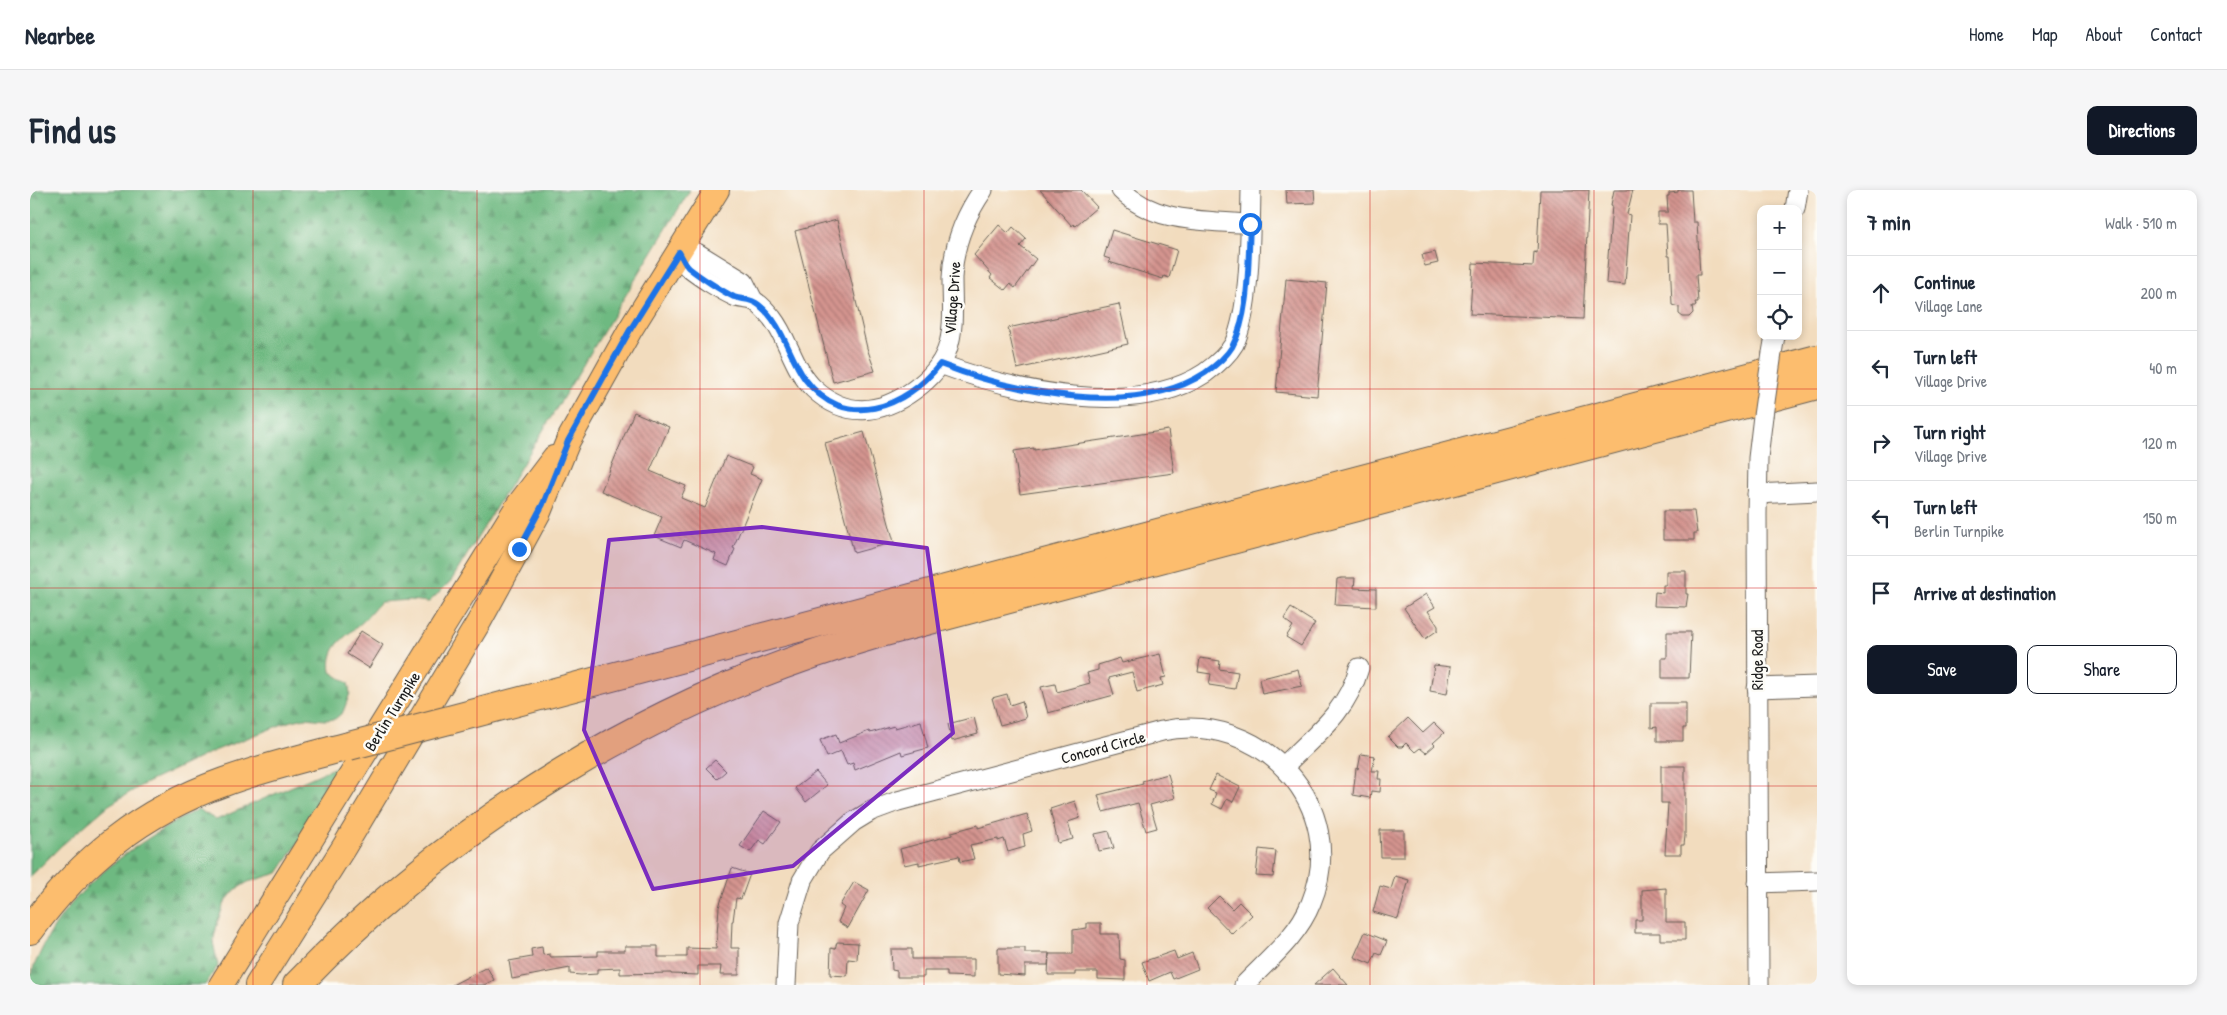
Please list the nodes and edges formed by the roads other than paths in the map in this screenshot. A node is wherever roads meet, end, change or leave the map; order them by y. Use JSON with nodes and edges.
{"nodes":[{"id":1,"x":717,"y":190,"type":"edge"},
{"id":2,"x":983,"y":190,"type":"edge"},
{"id":3,"x":1121,"y":190,"type":"edge"},
{"id":4,"x":1251,"y":190,"type":"edge"},
{"id":5,"x":1798,"y":190,"type":"edge"},
{"id":6,"x":1796,"y":205,"type":"edge"},
{"id":7,"x":1250,"y":224,"type":"junction"},
{"id":8,"x":679,"y":252,"type":"junction"},
{"id":9,"x":1774,"y":345,"type":"edge"},
{"id":10,"x":1817,"y":359,"type":"edge"},
{"id":11,"x":940,"y":364,"type":"junction"},
{"id":12,"x":1817,"y":385,"type":"edge"},
{"id":13,"x":568,"y":441,"type":"junction"},
{"id":14,"x":1817,"y":491,"type":"edge"},
{"id":15,"x":1757,"y":494,"type":"junction"},
{"id":16,"x":1359,"y":668,"type":"dead end"},
{"id":17,"x":1817,"y":686,"type":"edge"},
{"id":18,"x":1757,"y":688,"type":"junction"},
{"id":19,"x":1284,"y":766,"type":"junction"},
{"id":20,"x":1817,"y":881,"type":"edge"},
{"id":21,"x":1758,"y":884,"type":"junction"},
{"id":22,"x":30,"y":930,"type":"edge"},
{"id":23,"x":221,"y":985,"type":"edge"},
{"id":24,"x":258,"y":985,"type":"edge"},
{"id":25,"x":298,"y":985,"type":"edge"},
{"id":26,"x":786,"y":985,"type":"edge"},
{"id":27,"x":1244,"y":985,"type":"edge"},
{"id":28,"x":1759,"y":985,"type":"edge"}],
"edges":[{"from":1,"to":8,"type":"main road","name":"Berlin Turnpike"},
{"from":2,"to":11,"type":"street","name":"Village Drive"},
{"from":3,"to":7,"type":"street"},
{"from":4,"to":7,"type":"street"},
{"from":5,"to":6,"type":"street"},
{"from":7,"to":11,"type":"street"},
{"from":8,"to":11,"type":"street","name":"Village Drive"},
{"from":8,"to":13,"type":"main road","name":"Berlin Turnpike"},
{"from":9,"to":15,"type":"street","name":"Ridge Road","bridge":true},
{"from":10,"to":22,"type":"highway","bridge":true},
{"from":12,"to":25,"type":"highway"},
{"from":13,"to":23,"type":"main road","name":"Berlin Turnpike"},
{"from":13,"to":24,"type":"main road","name":"Berlin Turnpike"},
{"from":14,"to":15,"type":"street"},
{"from":15,"to":18,"type":"street","name":"Ridge Road"},
{"from":16,"to":19,"type":"street"},
{"from":17,"to":18,"type":"street"},
{"from":18,"to":21,"type":"street","name":"Ridge Road"},
{"from":19,"to":26,"type":"street","name":"Concord Circle"},
{"from":19,"to":27,"type":"street","name":"Concord Circle"},
{"from":20,"to":21,"type":"street"},
{"from":21,"to":28,"type":"street","name":"Ridge Road"}]}
